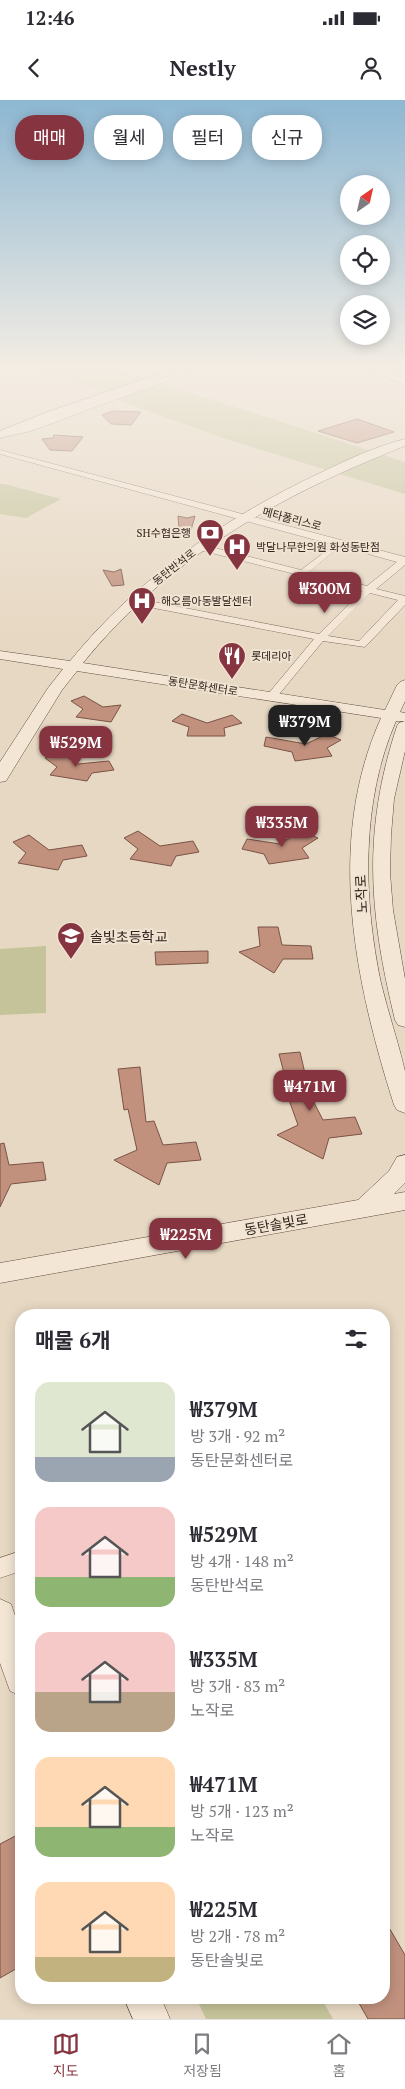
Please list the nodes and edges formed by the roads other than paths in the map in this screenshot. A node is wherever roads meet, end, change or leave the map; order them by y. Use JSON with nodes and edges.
{"nodes":[{"id":1,"x":17,"y":457,"type":"edge"},
{"id":2,"x":366,"y":457,"type":"edge"},
{"id":3,"x":242,"y":517,"type":"junction"},
{"id":4,"x":199,"y":547,"type":"junction"},
{"id":5,"x":336,"y":547,"type":"dead end"},
{"id":6,"x":405,"y":561,"type":"edge"},
{"id":7,"x":306,"y":570,"type":"dead end"},
{"id":8,"x":367,"y":590,"type":"junction"},
{"id":9,"x":133,"y":601,"type":"junction"},
{"id":10,"x":320,"y":636,"type":"junction"},
{"id":11,"x":0,"y":654,"type":"edge"},
{"id":12,"x":71,"y":666,"type":"junction"},
{"id":13,"x":405,"y":685,"type":"edge"},
{"id":14,"x":272,"y":696,"type":"junction"},
{"id":15,"x":397,"y":716,"type":"edge"},
{"id":16,"x":405,"y":726,"type":"edge"},
{"id":17,"x":388,"y":748,"type":"junction"},
{"id":18,"x":0,"y":777,"type":"edge"},
{"id":19,"x":405,"y":1020,"type":"edge"},
{"id":20,"x":405,"y":1105,"type":"edge"},
{"id":21,"x":405,"y":1163,"type":"edge"},
{"id":22,"x":405,"y":1202,"type":"edge"},
{"id":23,"x":364,"y":1208,"type":"junction"},
{"id":24,"x":405,"y":1216,"type":"edge"},
{"id":25,"x":0,"y":1273,"type":"edge"},
{"id":26,"x":15,"y":1563,"type":"edge"},
{"id":27,"x":0,"y":1568,"type":"edge"},
{"id":28,"x":0,"y":1614,"type":"edge"},
{"id":29,"x":15,"y":1661,"type":"edge"},
{"id":30,"x":145,"y":2004,"type":"edge"},
{"id":31,"x":152,"y":2019,"type":"edge"}],
"edges":[{"from":1,"to":3,"type":"street","name":"메타폴리스로"},
{"from":2,"to":3,"type":"street","name":"동탄반석로"},
{"from":3,"to":4,"type":"street","name":"동탄반석로"},
{"from":3,"to":6,"type":"street","name":"메타폴리스로"},
{"from":4,"to":8,"type":"street"},
{"from":4,"to":9,"type":"street","name":"동탄반석로"},
{"from":5,"to":7,"type":"street"},
{"from":6,"to":8,"type":"street"},
{"from":8,"to":10,"type":"street"},
{"from":8,"to":10,"type":"street"},
{"from":9,"to":10,"type":"street"},
{"from":9,"to":12,"type":"street","name":"동탄반석로"},
{"from":10,"to":14,"type":"street"},
{"from":11,"to":12,"type":"street","name":"동탄문화센터로"},
{"from":12,"to":14,"type":"street","name":"동탄문화센터로"},
{"from":12,"to":18,"type":"street","name":"동탄반석로"},
{"from":13,"to":15,"type":"street","name":"노작로"},
{"from":14,"to":15,"type":"street","name":"동탄문화센터로"},
{"from":15,"to":17,"type":"street","name":"노작로"},
{"from":16,"to":17,"type":"street","name":"노작로"},
{"from":17,"to":19,"type":"street","name":"노작로"},
{"from":17,"to":20,"type":"street","name":"노작로"},
{"from":21,"to":23,"type":"street"},
{"from":22,"to":23,"type":"street","name":"동탄솔빛로"},
{"from":23,"to":24,"type":"street"},
{"from":23,"to":25,"type":"street","name":"동탄솔빛로"},
{"from":26,"to":27,"type":"street"},
{"from":28,"to":29,"type":"street"},
{"from":30,"to":31,"type":"street"}]}
